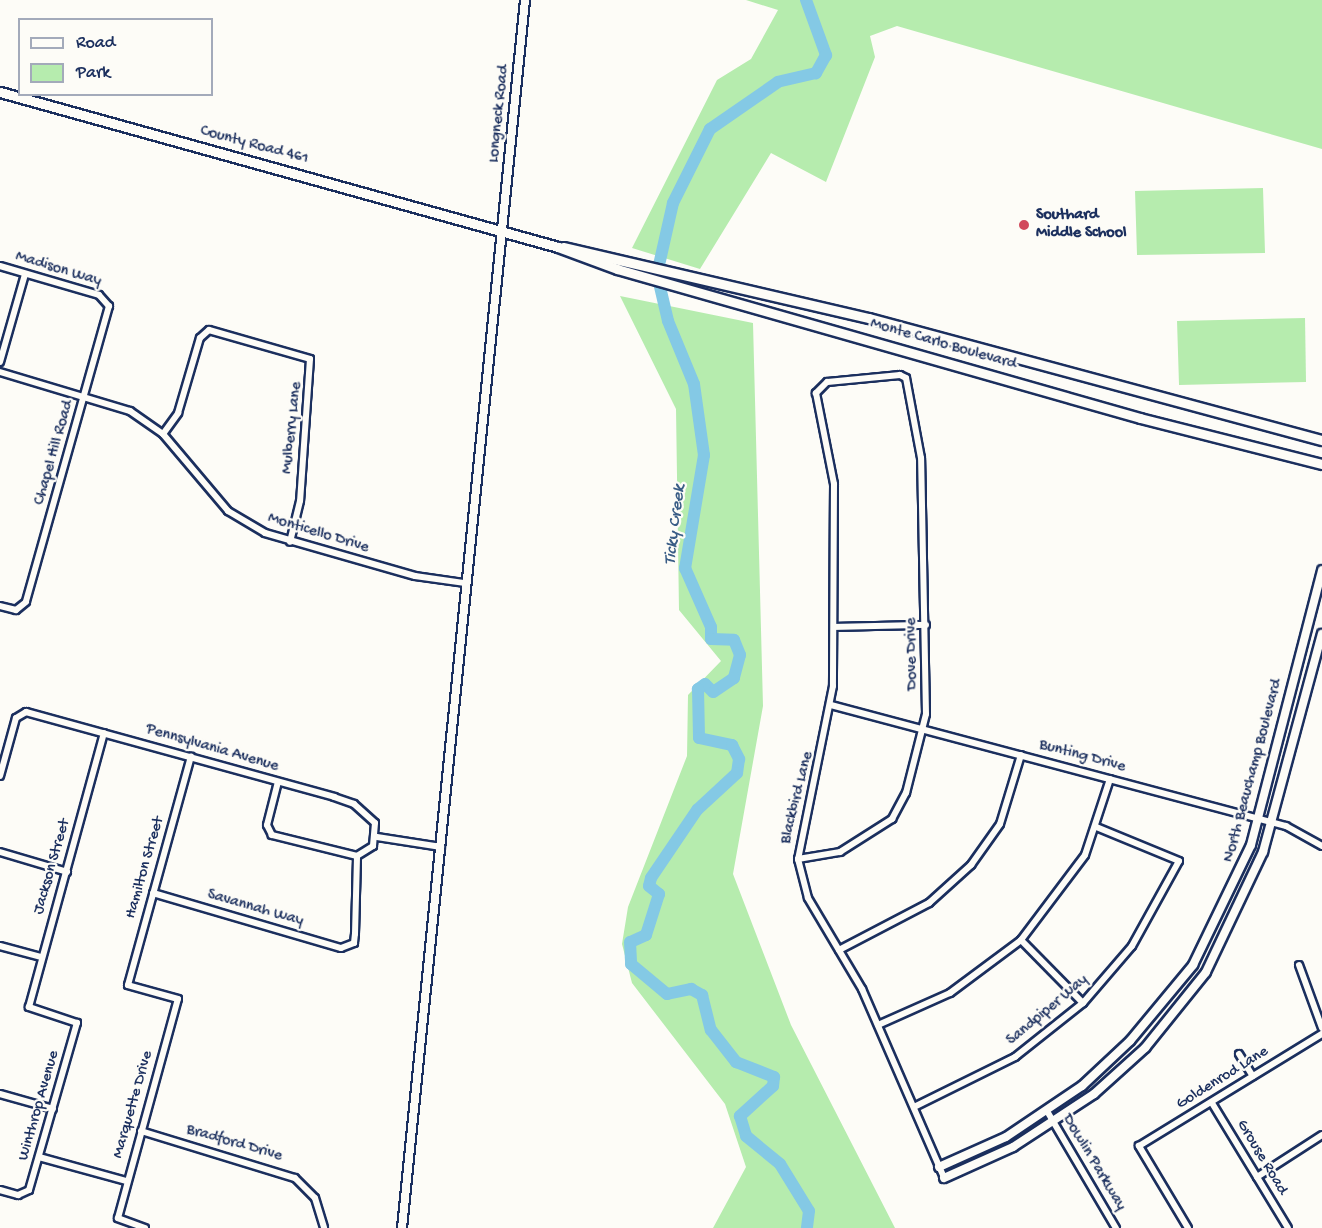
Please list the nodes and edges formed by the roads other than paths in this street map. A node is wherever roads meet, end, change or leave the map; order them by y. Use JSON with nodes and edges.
{"nodes":[{"id":1,"x":525,"y":0,"type":"edge"},
{"id":2,"x":0,"y":92,"type":"edge"},
{"id":3,"x":500,"y":231,"type":"junction"},
{"id":4,"x":558,"y":247,"type":"junction"},
{"id":5,"x":0,"y":266,"type":"edge"},
{"id":6,"x":25,"y":274,"type":"junction"},
{"id":7,"x":107,"y":302,"type":"joint"},
{"id":8,"x":0,"y":362,"type":"edge"},
{"id":9,"x":0,"y":372,"type":"edge"},
{"id":10,"x":816,"y":393,"type":"joint"},
{"id":11,"x":85,"y":396,"type":"junction"},
{"id":12,"x":163,"y":434,"type":"junction"},
{"id":13,"x":1322,"y":440,"type":"edge"},
{"id":14,"x":1322,"y":464,"type":"edge"},
{"id":15,"x":290,"y":542,"type":"junction"},
{"id":16,"x":1322,"y":570,"type":"edge"},
{"id":17,"x":464,"y":583,"type":"junction"},
{"id":18,"x":0,"y":606,"type":"edge"},
{"id":19,"x":926,"y":625,"type":"junction"},
{"id":20,"x":835,"y":627,"type":"junction"},
{"id":21,"x":1322,"y":633,"type":"edge"},
{"id":22,"x":831,"y":705,"type":"junction"},
{"id":23,"x":922,"y":729,"type":"junction"},
{"id":24,"x":104,"y":733,"type":"junction"},
{"id":25,"x":1021,"y":755,"type":"junction"},
{"id":26,"x":191,"y":758,"type":"junction"},
{"id":27,"x":0,"y":776,"type":"edge"},
{"id":28,"x":1110,"y":779,"type":"junction"},
{"id":29,"x":278,"y":782,"type":"junction"},
{"id":30,"x":1259,"y":818,"type":"junction"},
{"id":31,"x":1273,"y":822,"type":"junction"},
{"id":32,"x":1096,"y":827,"type":"junction"},
{"id":33,"x":377,"y":837,"type":"junction"},
{"id":34,"x":1322,"y":846,"type":"edge"},
{"id":35,"x":441,"y":847,"type":"junction"},
{"id":36,"x":0,"y":852,"type":"edge"},
{"id":37,"x":357,"y":856,"type":"junction"},
{"id":38,"x":798,"y":859,"type":"junction"},
{"id":39,"x":67,"y":872,"type":"junction"},
{"id":40,"x":153,"y":893,"type":"junction"},
{"id":41,"x":1021,"y":940,"type":"junction"},
{"id":42,"x":0,"y":946,"type":"edge"},
{"id":43,"x":839,"y":950,"type":"junction"},
{"id":44,"x":41,"y":957,"type":"junction"},
{"id":45,"x":1299,"y":965,"type":"dead end"},
{"id":46,"x":178,"y":999,"type":"joint"},
{"id":47,"x":1083,"y":1003,"type":"junction"},
{"id":48,"x":77,"y":1023,"type":"joint"},
{"id":49,"x":878,"y":1025,"type":"junction"},
{"id":50,"x":1322,"y":1028,"type":"edge"},
{"id":51,"x":1322,"y":1034,"type":"edge"},
{"id":52,"x":1239,"y":1054,"type":"dead end"},
{"id":53,"x":1253,"y":1076,"type":"junction"},
{"id":54,"x":0,"y":1094,"type":"edge"},
{"id":55,"x":1212,"y":1102,"type":"junction"},
{"id":56,"x":914,"y":1107,"type":"junction"},
{"id":57,"x":53,"y":1109,"type":"junction"},
{"id":58,"x":1047,"y":1111,"type":"junction"},
{"id":59,"x":1053,"y":1123,"type":"junction"},
{"id":60,"x":141,"y":1131,"type":"junction"},
{"id":61,"x":1322,"y":1135,"type":"edge"},
{"id":62,"x":39,"y":1157,"type":"junction"},
{"id":63,"x":939,"y":1167,"type":"junction"},
{"id":64,"x":1257,"y":1177,"type":"junction"},
{"id":65,"x":944,"y":1178,"type":"joint"},
{"id":66,"x":126,"y":1181,"type":"junction"},
{"id":67,"x":0,"y":1190,"type":"edge"},
{"id":68,"x":146,"y":1228,"type":"edge"},
{"id":69,"x":324,"y":1228,"type":"edge"},
{"id":70,"x":402,"y":1228,"type":"edge"},
{"id":71,"x":1116,"y":1228,"type":"edge"},
{"id":72,"x":1188,"y":1228,"type":"edge"},
{"id":73,"x":1288,"y":1228,"type":"edge"}],
"edges":[{"from":1,"to":3,"type":"street","name":"Longneck Road"},
{"from":2,"to":3,"type":"main road","name":"County Road 461"},
{"from":3,"to":4,"type":"main road","name":"Monte Carlo Boulevard"},
{"from":3,"to":17,"type":"street","name":"Longneck Road"},
{"from":4,"to":13,"type":"main road","name":"Monte Carlo Boulevard"},
{"from":4,"to":14,"type":"main road","name":"Monte Carlo Boulevard"},
{"from":5,"to":6,"type":"street","name":"Madison Way"},
{"from":6,"to":7,"type":"street","name":"Madison Way"},
{"from":6,"to":8,"type":"street"},
{"from":7,"to":11,"type":"street","name":"Chapel Hill Road"},
{"from":9,"to":11,"type":"street","name":"Monticello Drive"},
{"from":10,"to":19,"type":"street","name":"Dove Drive"},
{"from":10,"to":20,"type":"street","name":"Blackbird Lane"},
{"from":11,"to":12,"type":"street","name":"Monticello Drive"},
{"from":11,"to":18,"type":"street","name":"Chapel Hill Road"},
{"from":12,"to":15,"type":"street","name":"Monticello Drive"},
{"from":12,"to":15,"type":"street","name":"Mulberry Lane"},
{"from":15,"to":17,"type":"street","name":"Monticello Drive"},
{"from":16,"to":30,"type":"street","name":"North Beauchamp Boulevard"},
{"from":17,"to":35,"type":"street","name":"Longneck Road"},
{"from":19,"to":20,"type":"street"},
{"from":19,"to":23,"type":"street","name":"Dove Drive"},
{"from":20,"to":22,"type":"street","name":"Blackbird Lane"},
{"from":21,"to":31,"type":"street","name":"North Beauchamp Boulevard"},
{"from":22,"to":23,"type":"street","name":"Bunting Drive"},
{"from":22,"to":38,"type":"street","name":"Blackbird Lane"},
{"from":23,"to":25,"type":"street","name":"Bunting Drive"},
{"from":23,"to":38,"type":"street","name":"Dove Drive"},
{"from":24,"to":26,"type":"street","name":"Pennsylvania Avenue"},
{"from":24,"to":27,"type":"street","name":"Pennsylvania Avenue"},
{"from":24,"to":39,"type":"street","name":"Jackson Street"},
{"from":25,"to":28,"type":"street","name":"Bunting Drive"},
{"from":25,"to":43,"type":"street"},
{"from":26,"to":29,"type":"street","name":"Pennsylvania Avenue"},
{"from":26,"to":40,"type":"street","name":"Hamilton Street"},
{"from":28,"to":30,"type":"street","name":"Bunting Drive"},
{"from":28,"to":32,"type":"street"},
{"from":29,"to":33,"type":"street","name":"Pennsylvania Avenue"},
{"from":29,"to":37,"type":"street"},
{"from":30,"to":31,"type":"street","name":"Bunting Drive"},
{"from":30,"to":58,"type":"street","name":"North Beauchamp Boulevard"},
{"from":31,"to":34,"type":"street","name":"Bunting Drive"},
{"from":31,"to":59,"type":"street","name":"North Beauchamp Boulevard"},
{"from":32,"to":41,"type":"street"},
{"from":32,"to":47,"type":"street","name":"Sandpiper Way"},
{"from":33,"to":35,"type":"street"},
{"from":33,"to":37,"type":"street"},
{"from":35,"to":70,"type":"street","name":"Longneck Road"},
{"from":36,"to":39,"type":"street"},
{"from":37,"to":40,"type":"street","name":"Savannah Way"},
{"from":38,"to":43,"type":"street","name":"Blackbird Lane"},
{"from":39,"to":44,"type":"street","name":"Jackson Street"},
{"from":40,"to":46,"type":"street","name":"Hamilton Street"},
{"from":41,"to":47,"type":"street"},
{"from":41,"to":49,"type":"street"},
{"from":42,"to":44,"type":"street"},
{"from":43,"to":49,"type":"street","name":"Blackbird Lane"},
{"from":44,"to":48,"type":"street","name":"Jackson Street"},
{"from":45,"to":50,"type":"street"},
{"from":46,"to":60,"type":"street","name":"Marquette Drive"},
{"from":47,"to":56,"type":"street","name":"Sandpiper Way"},
{"from":48,"to":57,"type":"street","name":"Winthrop Avenue"},
{"from":49,"to":56,"type":"street","name":"Blackbird Lane"},
{"from":51,"to":53,"type":"street","name":"Goldenrod Lane"},
{"from":52,"to":53,"type":"street"},
{"from":53,"to":55,"type":"street","name":"Goldenrod Lane"},
{"from":54,"to":57,"type":"street"},
{"from":55,"to":64,"type":"street","name":"Grouse Road"},
{"from":55,"to":72,"type":"street","name":"Goldenrod Lane"},
{"from":56,"to":63,"type":"street","name":"Blackbird Lane"},
{"from":57,"to":62,"type":"street","name":"Winthrop Avenue"},
{"from":58,"to":59,"type":"street","name":"Dowlin Parkway"},
{"from":58,"to":63,"type":"street","name":"North Beauchamp Boulevard"},
{"from":59,"to":65,"type":"street","name":"North Beauchamp Boulevard"},
{"from":59,"to":71,"type":"street","name":"Dowlin Parkway"},
{"from":60,"to":66,"type":"street","name":"Marquette Drive"},
{"from":60,"to":69,"type":"street","name":"Bradford Drive"},
{"from":61,"to":64,"type":"street"},
{"from":62,"to":66,"type":"street"},
{"from":62,"to":67,"type":"street","name":"Winthrop Avenue"},
{"from":63,"to":65,"type":"street","name":"Blackbird Lane"},
{"from":64,"to":73,"type":"street","name":"Grouse Road"},
{"from":66,"to":68,"type":"street","name":"Marquette Drive"}]}
